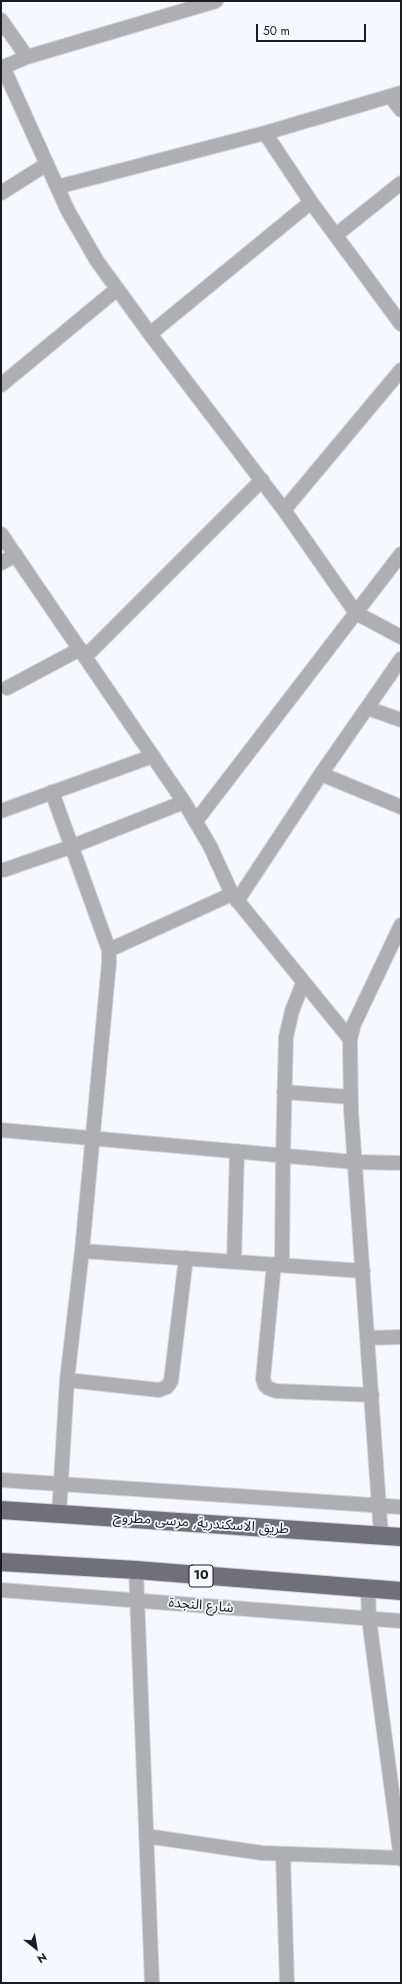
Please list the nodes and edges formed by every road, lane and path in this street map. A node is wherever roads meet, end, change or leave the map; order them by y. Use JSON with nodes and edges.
{"nodes":[{"id":1,"x":216,"y":1,"type":"edge"},
{"id":2,"x":1,"y":20,"type":"edge"},
{"id":3,"x":27,"y":57,"type":"junction"},
{"id":4,"x":2,"y":68,"type":"edge"},
{"id":5,"x":396,"y":94,"type":"edge"},
{"id":6,"x":401,"y":110,"type":"edge"},
{"id":7,"x":265,"y":133,"type":"junction"},
{"id":8,"x":47,"y":164,"type":"junction"},
{"id":9,"x":401,"y":183,"type":"edge"},
{"id":10,"x":57,"y":187,"type":"junction"},
{"id":11,"x":1,"y":193,"type":"edge"},
{"id":12,"x":311,"y":202,"type":"junction"},
{"id":13,"x":336,"y":235,"type":"junction"},
{"id":14,"x":117,"y":289,"type":"junction"},
{"id":15,"x":401,"y":324,"type":"edge"},
{"id":16,"x":150,"y":334,"type":"junction"},
{"id":17,"x":401,"y":370,"type":"edge"},
{"id":18,"x":1,"y":386,"type":"edge"},
{"id":19,"x":262,"y":480,"type":"junction"},
{"id":20,"x":284,"y":510,"type":"junction"},
{"id":21,"x":1,"y":534,"type":"edge"},
{"id":22,"x":401,"y":554,"type":"edge"},
{"id":23,"x":16,"y":555,"type":"junction"},
{"id":24,"x":1,"y":563,"type":"edge"},
{"id":25,"x":356,"y":613,"type":"junction"},
{"id":26,"x":401,"y":637,"type":"edge"},
{"id":27,"x":83,"y":653,"type":"junction"},
{"id":28,"x":401,"y":659,"type":"edge"},
{"id":29,"x":7,"y":688,"type":"dead end"},
{"id":30,"x":367,"y":708,"type":"junction"},
{"id":31,"x":401,"y":720,"type":"edge"},
{"id":32,"x":153,"y":756,"type":"junction"},
{"id":33,"x":321,"y":774,"type":"junction"},
{"id":34,"x":52,"y":792,"type":"junction"},
{"id":35,"x":184,"y":802,"type":"junction"},
{"id":36,"x":401,"y":807,"type":"edge"},
{"id":37,"x":1,"y":811,"type":"edge"},
{"id":38,"x":196,"y":821,"type":"junction"},
{"id":39,"x":73,"y":846,"type":"junction"},
{"id":40,"x":4,"y":870,"type":"dead end"},
{"id":41,"x":235,"y":897,"type":"junction"},
{"id":42,"x":401,"y":925,"type":"edge"},
{"id":43,"x":109,"y":950,"type":"junction"},
{"id":44,"x":303,"y":983,"type":"junction"},
{"id":45,"x":350,"y":1039,"type":"junction"},
{"id":46,"x":284,"y":1092,"type":"junction"},
{"id":47,"x":350,"y":1097,"type":"junction"},
{"id":48,"x":1,"y":1130,"type":"edge"},
{"id":49,"x":93,"y":1138,"type":"junction"},
{"id":50,"x":237,"y":1151,"type":"junction"},
{"id":51,"x":282,"y":1155,"type":"junction"},
{"id":52,"x":354,"y":1162,"type":"junction"},
{"id":53,"x":401,"y":1163,"type":"edge"},
{"id":54,"x":82,"y":1251,"type":"junction"},
{"id":55,"x":186,"y":1258,"type":"junction"},
{"id":56,"x":234,"y":1262,"type":"junction"},
{"id":57,"x":278,"y":1265,"type":"junction"},
{"id":58,"x":363,"y":1271,"type":"junction"},
{"id":59,"x":401,"y":1337,"type":"edge"},
{"id":60,"x":368,"y":1338,"type":"junction"},
{"id":61,"x":67,"y":1380,"type":"junction"},
{"id":62,"x":372,"y":1395,"type":"junction"},
{"id":63,"x":1,"y":1480,"type":"edge"},
{"id":64,"x":60,"y":1484,"type":"junction"},
{"id":65,"x":378,"y":1506,"type":"junction"},
{"id":66,"x":401,"y":1507,"type":"edge"},
{"id":67,"x":1,"y":1510,"type":"edge"},
{"id":68,"x":59,"y":1514,"type":"junction"},
{"id":69,"x":382,"y":1535,"type":"junction"},
{"id":70,"x":401,"y":1537,"type":"edge"},
{"id":71,"x":1,"y":1562,"type":"edge"},
{"id":72,"x":136,"y":1570,"type":"junction"},
{"id":73,"x":368,"y":1589,"type":"junction"},
{"id":74,"x":1,"y":1590,"type":"edge"},
{"id":75,"x":401,"y":1591,"type":"edge"},
{"id":76,"x":137,"y":1601,"type":"junction"},
{"id":77,"x":369,"y":1619,"type":"junction"},
{"id":78,"x":401,"y":1621,"type":"edge"},
{"id":79,"x":146,"y":1836,"type":"junction"},
{"id":80,"x":283,"y":1854,"type":"junction"},
{"id":81,"x":401,"y":1858,"type":"edge"},
{"id":82,"x":152,"y":1983,"type":"edge"},
{"id":83,"x":287,"y":1983,"type":"edge"}],
"edges":[{"from":1,"to":3,"type":"street"},
{"from":2,"to":3,"type":"street"},
{"from":3,"to":4,"type":"street"},
{"from":4,"to":8,"type":"street"},
{"from":5,"to":6,"type":"street"},
{"from":5,"to":7,"type":"street"},
{"from":7,"to":10,"type":"street"},
{"from":7,"to":12,"type":"street"},
{"from":8,"to":10,"type":"street"},
{"from":8,"to":11,"type":"street"},
{"from":9,"to":13,"type":"street"},
{"from":10,"to":14,"type":"street"},
{"from":12,"to":13,"type":"street"},
{"from":12,"to":16,"type":"street"},
{"from":13,"to":15,"type":"street"},
{"from":14,"to":16,"type":"street"},
{"from":14,"to":18,"type":"street"},
{"from":16,"to":19,"type":"street"},
{"from":17,"to":20,"type":"street"},
{"from":19,"to":20,"type":"street"},
{"from":19,"to":27,"type":"street"},
{"from":20,"to":25,"type":"street"},
{"from":21,"to":23,"type":"street"},
{"from":22,"to":25,"type":"street"},
{"from":23,"to":24,"type":"street"},
{"from":23,"to":27,"type":"street"},
{"from":25,"to":26,"type":"street"},
{"from":25,"to":38,"type":"street"},
{"from":27,"to":29,"type":"street"},
{"from":27,"to":32,"type":"street"},
{"from":28,"to":30,"type":"street"},
{"from":30,"to":31,"type":"street"},
{"from":30,"to":33,"type":"street"},
{"from":32,"to":34,"type":"street"},
{"from":32,"to":35,"type":"street"},
{"from":33,"to":36,"type":"street"},
{"from":33,"to":41,"type":"street"},
{"from":34,"to":37,"type":"street"},
{"from":34,"to":39,"type":"street"},
{"from":35,"to":38,"type":"street"},
{"from":35,"to":39,"type":"street"},
{"from":38,"to":41,"type":"street"},
{"from":39,"to":40,"type":"street"},
{"from":39,"to":43,"type":"street"},
{"from":41,"to":43,"type":"street"},
{"from":41,"to":44,"type":"street"},
{"from":42,"to":45,"type":"street"},
{"from":43,"to":49,"type":"street"},
{"from":44,"to":45,"type":"street"},
{"from":44,"to":46,"type":"street"},
{"from":45,"to":47,"type":"street"},
{"from":46,"to":47,"type":"street"},
{"from":46,"to":51,"type":"street"},
{"from":47,"to":52,"type":"street"},
{"from":48,"to":49,"type":"street"},
{"from":49,"to":50,"type":"street"},
{"from":49,"to":54,"type":"street"},
{"from":50,"to":51,"type":"street"},
{"from":50,"to":56,"type":"street"},
{"from":51,"to":52,"type":"street"},
{"from":51,"to":57,"type":"street"},
{"from":52,"to":53,"type":"street"},
{"from":52,"to":58,"type":"street"},
{"from":54,"to":55,"type":"street"},
{"from":54,"to":61,"type":"street"},
{"from":55,"to":56,"type":"street"},
{"from":55,"to":61,"type":"street"},
{"from":56,"to":57,"type":"street"},
{"from":57,"to":58,"type":"street"},
{"from":57,"to":62,"type":"street"},
{"from":58,"to":60,"type":"street"},
{"from":59,"to":60,"type":"street"},
{"from":60,"to":62,"type":"street"},
{"from":61,"to":64,"type":"street"},
{"from":62,"to":65,"type":"street"},
{"from":63,"to":64,"type":"street"},
{"from":64,"to":65,"type":"street"},
{"from":64,"to":68,"type":"street"},
{"from":65,"to":66,"type":"street"},
{"from":65,"to":69,"type":"street"},
{"from":67,"to":68,"type":"main road","name":"طريق الاسكندرية, مرسى مطروح"},
{"from":68,"to":69,"type":"main road","name":"طريق الاسكندرية, مرسى مطروح"},
{"from":69,"to":70,"type":"main road","name":"طريق الاسكندرية, مرسى مطروح"},
{"from":71,"to":72,"type":"main road","number":"10"},
{"from":72,"to":73,"type":"main road","number":"10"},
{"from":72,"to":76,"type":"street"},
{"from":73,"to":75,"type":"main road","number":"10"},
{"from":73,"to":77,"type":"street"},
{"from":74,"to":76,"type":"street","name":"شارع النجدة"},
{"from":76,"to":77,"type":"street","name":"شارع النجدة"},
{"from":76,"to":79,"type":"street"},
{"from":77,"to":78,"type":"street","name":"شارع النجدة"},
{"from":77,"to":81,"type":"street"},
{"from":79,"to":80,"type":"street"},
{"from":79,"to":82,"type":"street"},
{"from":80,"to":81,"type":"street"},
{"from":80,"to":83,"type":"street"}]}
